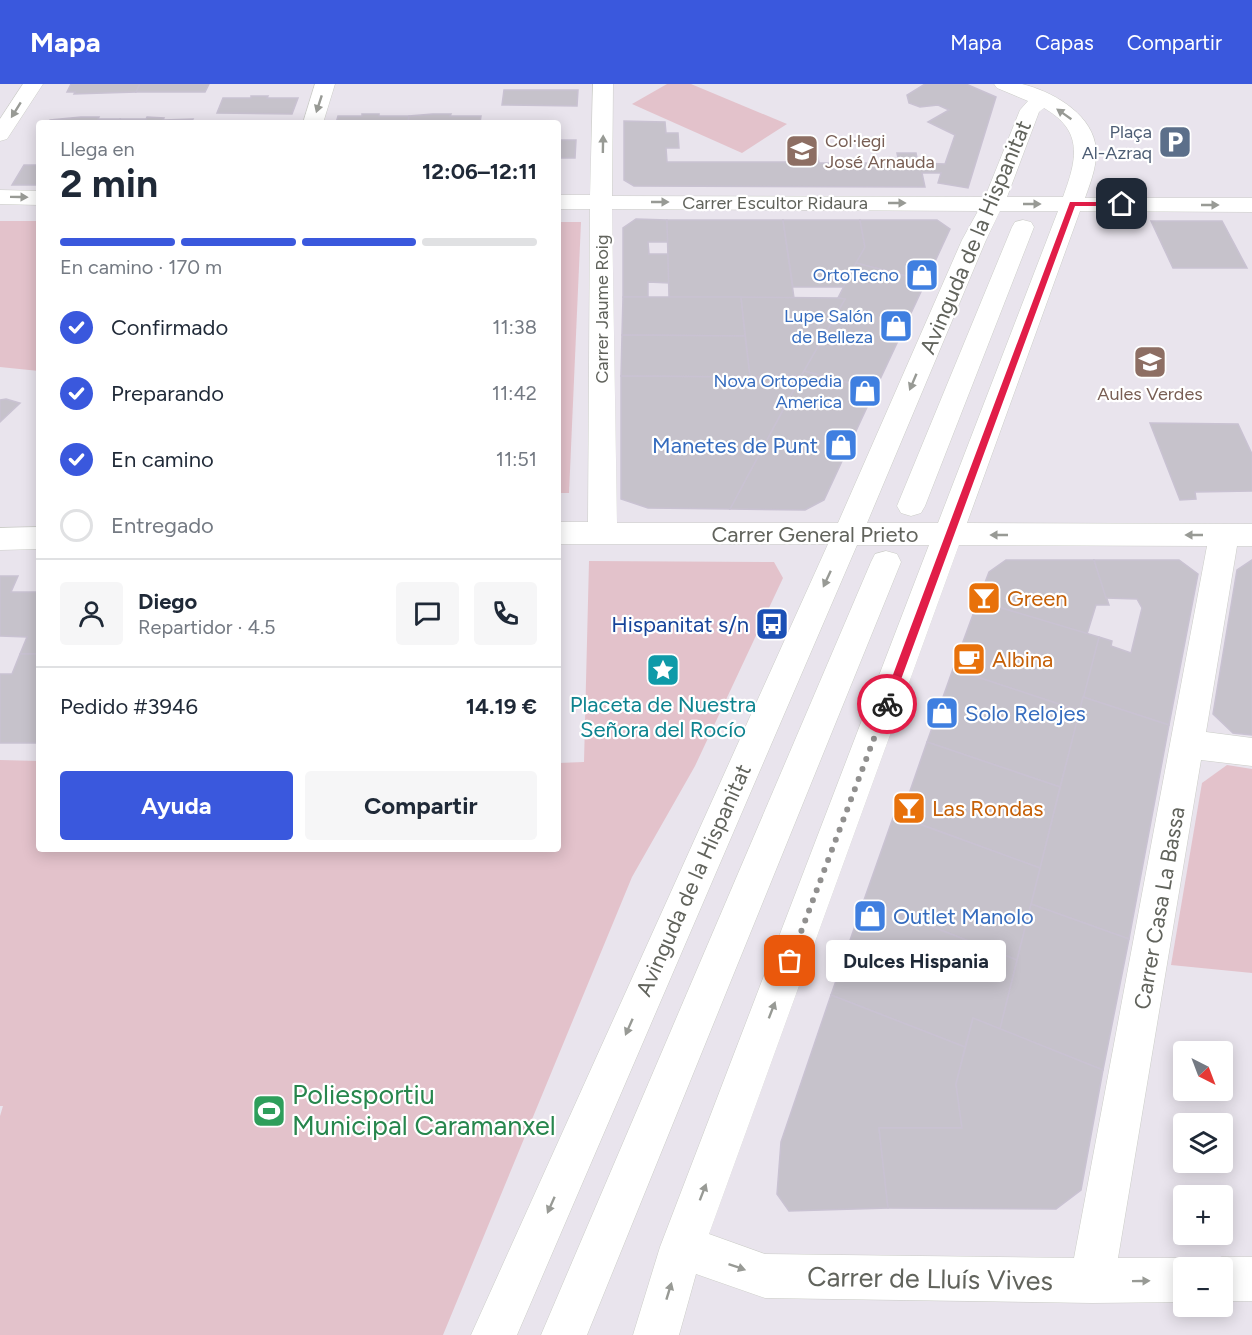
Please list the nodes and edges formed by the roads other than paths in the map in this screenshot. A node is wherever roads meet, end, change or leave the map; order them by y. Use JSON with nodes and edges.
{"nodes":[{"id":1,"x":33,"y":84,"type":"edge"},
{"id":2,"x":325,"y":84,"type":"edge"},
{"id":3,"x":603,"y":84,"type":"edge"},
{"id":4,"x":1004,"y":84,"type":"edge"},
{"id":5,"x":1041,"y":100,"type":"junction"},
{"id":6,"x":314,"y":120,"type":"edge"},
{"id":7,"x":0,"y":135,"type":"edge"},
{"id":8,"x":0,"y":197,"type":"edge"},
{"id":9,"x":36,"y":198,"type":"edge"},
{"id":10,"x":561,"y":202,"type":"edge"},
{"id":11,"x":601,"y":203,"type":"junction"},
{"id":12,"x":992,"y":204,"type":"junction"},
{"id":13,"x":1072,"y":204,"type":"junction"},
{"id":14,"x":1252,"y":205,"type":"edge"},
{"id":15,"x":1023,"y":226,"type":"dead end"},
{"id":16,"x":910,"y":506,"type":"dead end"},
{"id":17,"x":561,"y":533,"type":"edge"},
{"id":18,"x":603,"y":533,"type":"junction"},
{"id":19,"x":848,"y":533,"type":"junction"},
{"id":20,"x":950,"y":535,"type":"junction"},
{"id":21,"x":1238,"y":535,"type":"edge"},
{"id":22,"x":36,"y":538,"type":"edge"},
{"id":23,"x":0,"y":539,"type":"edge"},
{"id":24,"x":886,"y":562,"type":"dead end"},
{"id":25,"x":1188,"y":744,"type":"junction"},
{"id":26,"x":1252,"y":752,"type":"edge"},
{"id":27,"x":682,"y":1247,"type":"junction"},
{"id":28,"x":1233,"y":1279,"type":"edge"},
{"id":29,"x":1252,"y":1279,"type":"edge"},
{"id":30,"x":1173,"y":1280,"type":"edge"},
{"id":31,"x":1092,"y":1281,"type":"junction"},
{"id":32,"x":494,"y":1335,"type":"edge"},
{"id":33,"x":564,"y":1335,"type":"edge"},
{"id":34,"x":656,"y":1335,"type":"edge"}],
"edges":[{"from":1,"to":7,"type":"street","one_way":true},
{"from":2,"to":6,"type":"street","one_way":true},
{"from":11,"to":3,"type":"street","name":"Carrer Jaume Roig","one_way":true},
{"from":4,"to":5,"type":"street"},
{"from":5,"to":12,"type":"street","name":"Avinguda de la Hispanitat"},
{"from":13,"to":5,"type":"street","name":"Avinguda de la Hispanitat","one_way":true},
{"from":8,"to":9,"type":"street","one_way":true},
{"from":10,"to":11,"type":"street","name":"Carrer Escultor Ridaura"},
{"from":11,"to":12,"type":"street","name":"Carrer Escultor Ridaura","one_way":true},
{"from":11,"to":18,"type":"street","name":"Carrer Jaume Roig"},
{"from":12,"to":13,"type":"street","name":"Carrer Escultor Ridaura","one_way":true},
{"from":12,"to":19,"type":"street","name":"Avinguda de la Hispanitat","one_way":true},
{"from":13,"to":14,"type":"street","name":"Carrer Escultor Ridaura","one_way":true},
{"from":13,"to":20,"type":"street","name":"Avinguda de la Hispanitat"},
{"from":15,"to":16,"type":"street","name":"Avinguda de la Hispanitat"},
{"from":17,"to":18,"type":"street","name":"Carrer General Prieto"},
{"from":18,"to":19,"type":"street","name":"Carrer General Prieto"},
{"from":19,"to":20,"type":"street","name":"Carrer General Prieto"},
{"from":19,"to":32,"type":"street","name":"Avinguda de la Hispanitat","one_way":true},
{"from":21,"to":20,"type":"street","name":"Carrer General Prieto","one_way":true},
{"from":27,"to":20,"type":"street","name":"Avinguda de la Hispanitat","one_way":true},
{"from":21,"to":25,"type":"street","name":"Carrer Casa La Bassa"},
{"from":22,"to":23,"type":"street"},
{"from":24,"to":33,"type":"street"},
{"from":25,"to":26,"type":"street"},
{"from":25,"to":31,"type":"street","name":"Carrer Casa La Bassa"},
{"from":27,"to":31,"type":"street","name":"Carrer de Lluís Vives","one_way":true},
{"from":34,"to":27,"type":"street","name":"Avinguda de la Hispanitat","one_way":true},
{"from":28,"to":29,"type":"street"},
{"from":31,"to":30,"type":"street","name":"Carrer de Lluís Vives","one_way":true}]}
